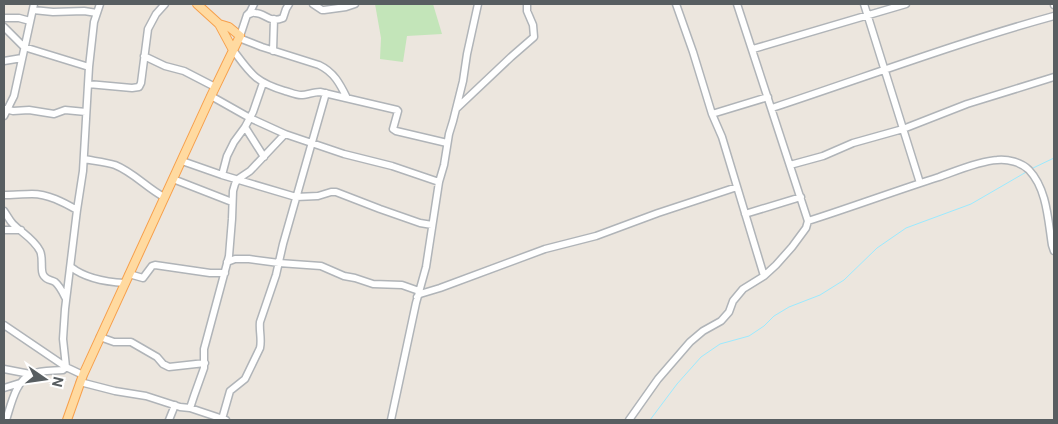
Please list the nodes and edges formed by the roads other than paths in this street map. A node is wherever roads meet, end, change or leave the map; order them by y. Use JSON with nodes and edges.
{"nodes":[{"id":1,"x":100,"y":4,"type":"edge"},
{"id":2,"x":165,"y":4,"type":"edge"},
{"id":3,"x":197,"y":4,"type":"edge"},
{"id":4,"x":254,"y":4,"type":"edge"},
{"id":5,"x":289,"y":4,"type":"edge"},
{"id":6,"x":312,"y":4,"type":"edge"},
{"id":7,"x":355,"y":4,"type":"edge"},
{"id":8,"x":478,"y":4,"type":"edge"},
{"id":9,"x":527,"y":4,"type":"edge"},
{"id":10,"x":676,"y":4,"type":"edge"},
{"id":11,"x":737,"y":4,"type":"edge"},
{"id":12,"x":864,"y":4,"type":"edge"},
{"id":13,"x":906,"y":4,"type":"edge"},
{"id":14,"x":34,"y":7,"type":"edge"},
{"id":15,"x":79,"y":7,"type":"edge"},
{"id":16,"x":97,"y":13,"type":"junction"},
{"id":17,"x":247,"y":14,"type":"junction"},
{"id":18,"x":868,"y":15,"type":"junction"},
{"id":19,"x":1054,"y":16,"type":"edge"},
{"id":20,"x":4,"y":18,"type":"edge"},
{"id":21,"x":274,"y":20,"type":"junction"},
{"id":22,"x":30,"y":21,"type":"junction"},
{"id":23,"x":219,"y":24,"type":"junction"},
{"id":24,"x":4,"y":27,"type":"edge"},
{"id":25,"x":240,"y":37,"type":"junction"},
{"id":26,"x":24,"y":47,"type":"junction"},
{"id":27,"x":753,"y":49,"type":"junction"},
{"id":28,"x":233,"y":50,"type":"junction"},
{"id":29,"x":273,"y":50,"type":"junction"},
{"id":30,"x":144,"y":56,"type":"junction"},
{"id":31,"x":22,"y":58,"type":"junction"},
{"id":32,"x":4,"y":60,"type":"edge"},
{"id":33,"x":89,"y":67,"type":"junction"},
{"id":34,"x":885,"y":70,"type":"junction"},
{"id":35,"x":1054,"y":77,"type":"edge"},
{"id":36,"x":264,"y":83,"type":"junction"},
{"id":37,"x":88,"y":84,"type":"junction"},
{"id":38,"x":215,"y":87,"type":"junction"},
{"id":39,"x":326,"y":93,"type":"junction"},
{"id":40,"x":211,"y":96,"type":"junction"},
{"id":41,"x":768,"y":97,"type":"junction"},
{"id":42,"x":347,"y":98,"type":"junction"},
{"id":43,"x":457,"y":108,"type":"junction"},
{"id":44,"x":772,"y":108,"type":"junction"},
{"id":45,"x":4,"y":112,"type":"edge"},
{"id":46,"x":86,"y":112,"type":"junction"},
{"id":47,"x":712,"y":114,"type":"junction"},
{"id":48,"x":250,"y":118,"type":"junction"},
{"id":49,"x":245,"y":127,"type":"junction"},
{"id":50,"x":904,"y":129,"type":"junction"},
{"id":51,"x":285,"y":134,"type":"junction"},
{"id":52,"x":312,"y":143,"type":"junction"},
{"id":53,"x":447,"y":143,"type":"junction"},
{"id":54,"x":264,"y":157,"type":"junction"},
{"id":55,"x":84,"y":159,"type":"junction"},
{"id":56,"x":182,"y":161,"type":"junction"},
{"id":57,"x":790,"y":165,"type":"junction"},
{"id":58,"x":222,"y":175,"type":"junction"},
{"id":59,"x":173,"y":179,"type":"junction"},
{"id":60,"x":238,"y":179,"type":"junction"},
{"id":61,"x":439,"y":182,"type":"junction"},
{"id":62,"x":920,"y":183,"type":"junction"},
{"id":63,"x":737,"y":187,"type":"junction"},
{"id":64,"x":4,"y":195,"type":"edge"},
{"id":65,"x":164,"y":197,"type":"junction"},
{"id":66,"x":296,"y":197,"type":"junction"},
{"id":67,"x":801,"y":197,"type":"junction"},
{"id":68,"x":232,"y":202,"type":"junction"},
{"id":69,"x":77,"y":210,"type":"junction"},
{"id":70,"x":4,"y":211,"type":"edge"},
{"id":71,"x":746,"y":214,"type":"junction"},
{"id":72,"x":808,"y":221,"type":"junction"},
{"id":73,"x":432,"y":225,"type":"junction"},
{"id":74,"x":4,"y":230,"type":"edge"},
{"id":75,"x":21,"y":230,"type":"junction"},
{"id":76,"x":1054,"y":251,"type":"edge"},
{"id":77,"x":227,"y":262,"type":"junction"},
{"id":78,"x":278,"y":263,"type":"junction"},
{"id":79,"x":70,"y":267,"type":"junction"},
{"id":80,"x":225,"y":273,"type":"junction"},
{"id":81,"x":129,"y":274,"type":"junction"},
{"id":82,"x":764,"y":276,"type":"junction"},
{"id":83,"x":125,"y":283,"type":"junction"},
{"id":84,"x":418,"y":294,"type":"junction"},
{"id":85,"x":66,"y":299,"type":"junction"},
{"id":86,"x":4,"y":325,"type":"edge"},
{"id":87,"x":100,"y":337,"type":"junction"},
{"id":88,"x":205,"y":363,"type":"junction"},
{"id":89,"x":66,"y":367,"type":"junction"},
{"id":90,"x":4,"y":369,"type":"edge"},
{"id":91,"x":30,"y":374,"type":"junction"},
{"id":92,"x":81,"y":378,"type":"junction"},
{"id":93,"x":20,"y":383,"type":"junction"},
{"id":94,"x":4,"y":388,"type":"edge"},
{"id":95,"x":175,"y":405,"type":"junction"},
{"id":96,"x":190,"y":408,"type":"junction"},
{"id":97,"x":209,"y":417,"type":"edge"},
{"id":98,"x":6,"y":420,"type":"edge"},
{"id":99,"x":67,"y":420,"type":"edge"},
{"id":100,"x":168,"y":420,"type":"edge"},
{"id":101,"x":224,"y":420,"type":"edge"},
{"id":102,"x":391,"y":420,"type":"edge"},
{"id":103,"x":629,"y":420,"type":"edge"}],
"edges":[{"from":1,"to":16,"type":"street"},
{"from":2,"to":30,"type":"street"},
{"from":3,"to":23,"type":"main road"},
{"from":4,"to":17,"type":"street"},
{"from":5,"to":21,"type":"street"},
{"from":6,"to":7,"type":"street"},
{"from":8,"to":43,"type":"street"},
{"from":9,"to":43,"type":"street"},
{"from":10,"to":47,"type":"street"},
{"from":11,"to":27,"type":"street"},
{"from":12,"to":18,"type":"street"},
{"from":13,"to":18,"type":"street"},
{"from":14,"to":15,"type":"street"},
{"from":14,"to":22,"type":"street"},
{"from":15,"to":16,"type":"street"},
{"from":16,"to":33,"type":"street"},
{"from":17,"to":21,"type":"street"},
{"from":17,"to":25,"type":"street"},
{"from":18,"to":27,"type":"street"},
{"from":18,"to":34,"type":"street"},
{"from":19,"to":34,"type":"street"},
{"from":20,"to":22,"type":"street"},
{"from":21,"to":29,"type":"street"},
{"from":22,"to":26,"type":"street"},
{"from":23,"to":25,"type":"main road"},
{"from":23,"to":28,"type":"main road"},
{"from":24,"to":26,"type":"street"},
{"from":25,"to":28,"type":"main road"},
{"from":25,"to":29,"type":"street"},
{"from":26,"to":31,"type":"street"},
{"from":26,"to":33,"type":"street"},
{"from":27,"to":41,"type":"street"},
{"from":28,"to":36,"type":"street"},
{"from":28,"to":38,"type":"main road"},
{"from":29,"to":42,"type":"street"},
{"from":30,"to":37,"type":"street"},
{"from":30,"to":38,"type":"street"},
{"from":31,"to":32,"type":"street"},
{"from":31,"to":45,"type":"street"},
{"from":33,"to":37,"type":"street"},
{"from":34,"to":44,"type":"street"},
{"from":34,"to":50,"type":"street"},
{"from":35,"to":50,"type":"street"},
{"from":36,"to":39,"type":"street"},
{"from":36,"to":48,"type":"street"},
{"from":37,"to":46,"type":"street"},
{"from":38,"to":40,"type":"main road"},
{"from":39,"to":42,"type":"street"},
{"from":39,"to":52,"type":"street"},
{"from":40,"to":48,"type":"street"},
{"from":40,"to":56,"type":"main road"},
{"from":41,"to":44,"type":"street"},
{"from":41,"to":47,"type":"street"},
{"from":42,"to":53,"type":"street"},
{"from":43,"to":53,"type":"street"},
{"from":44,"to":57,"type":"street"},
{"from":45,"to":46,"type":"street"},
{"from":46,"to":55,"type":"street"},
{"from":47,"to":63,"type":"street"},
{"from":48,"to":49,"type":"street"},
{"from":48,"to":51,"type":"street"},
{"from":49,"to":54,"type":"street"},
{"from":49,"to":58,"type":"street"},
{"from":50,"to":57,"type":"street"},
{"from":50,"to":62,"type":"street"},
{"from":51,"to":52,"type":"street"},
{"from":51,"to":54,"type":"street"},
{"from":52,"to":61,"type":"street"},
{"from":52,"to":66,"type":"street"},
{"from":53,"to":61,"type":"street"},
{"from":54,"to":60,"type":"street"},
{"from":55,"to":65,"type":"street"},
{"from":55,"to":69,"type":"street"},
{"from":56,"to":58,"type":"street"},
{"from":56,"to":59,"type":"main road"},
{"from":57,"to":67,"type":"street"},
{"from":58,"to":60,"type":"street"},
{"from":59,"to":65,"type":"main road"},
{"from":59,"to":68,"type":"street"},
{"from":60,"to":66,"type":"street"},
{"from":60,"to":68,"type":"street"},
{"from":61,"to":73,"type":"street"},
{"from":62,"to":72,"type":"street"},
{"from":62,"to":76,"type":"street"},
{"from":63,"to":71,"type":"street"},
{"from":63,"to":84,"type":"street"},
{"from":64,"to":69,"type":"street"},
{"from":65,"to":81,"type":"main road"},
{"from":66,"to":73,"type":"street"},
{"from":66,"to":78,"type":"street"},
{"from":67,"to":71,"type":"street"},
{"from":67,"to":72,"type":"street"},
{"from":68,"to":77,"type":"street"},
{"from":69,"to":79,"type":"street"},
{"from":70,"to":75,"type":"street"},
{"from":71,"to":82,"type":"street"},
{"from":72,"to":82,"type":"street"},
{"from":73,"to":84,"type":"street"},
{"from":74,"to":75,"type":"street"},
{"from":75,"to":85,"type":"street"},
{"from":77,"to":78,"type":"street"},
{"from":77,"to":80,"type":"street"},
{"from":78,"to":84,"type":"street"},
{"from":78,"to":101,"type":"street"},
{"from":79,"to":83,"type":"street"},
{"from":79,"to":85,"type":"street"},
{"from":80,"to":81,"type":"street"},
{"from":80,"to":88,"type":"street"},
{"from":81,"to":83,"type":"main road"},
{"from":82,"to":103,"type":"street"},
{"from":83,"to":87,"type":"main road"},
{"from":84,"to":102,"type":"street"},
{"from":85,"to":89,"type":"street"},
{"from":86,"to":89,"type":"street"},
{"from":87,"to":88,"type":"street"},
{"from":87,"to":92,"type":"main road"},
{"from":88,"to":96,"type":"street"},
{"from":89,"to":91,"type":"street"},
{"from":89,"to":92,"type":"street"},
{"from":90,"to":91,"type":"street"},
{"from":91,"to":93,"type":"street"},
{"from":92,"to":95,"type":"street"},
{"from":92,"to":99,"type":"main road"},
{"from":93,"to":94,"type":"street"},
{"from":93,"to":98,"type":"street"},
{"from":95,"to":96,"type":"street"},
{"from":95,"to":100,"type":"street"},
{"from":96,"to":97,"type":"street"},
{"from":97,"to":101,"type":"street"}]}
